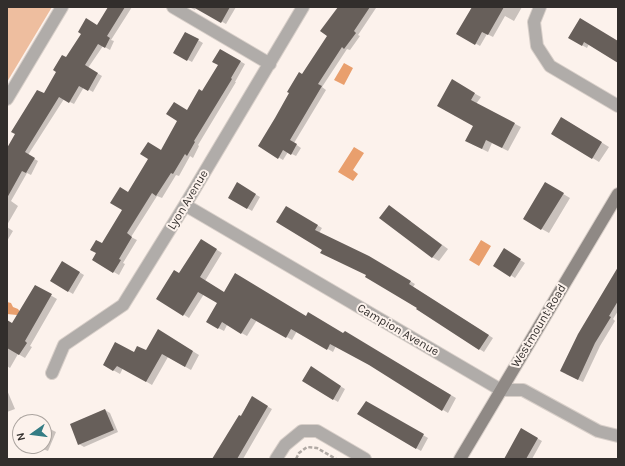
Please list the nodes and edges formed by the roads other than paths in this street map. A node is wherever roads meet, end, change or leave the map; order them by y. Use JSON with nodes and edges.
{"nodes":[{"id":1,"x":62,"y":7,"type":"edge"},
{"id":2,"x":173,"y":7,"type":"edge"},
{"id":3,"x":303,"y":7,"type":"edge"},
{"id":4,"x":540,"y":7,"type":"edge"},
{"id":5,"x":270,"y":64,"type":"junction"},
{"id":6,"x":7,"y":99,"type":"edge"},
{"id":7,"x":618,"y":106,"type":"edge"},
{"id":8,"x":618,"y":194,"type":"edge"},
{"id":9,"x":185,"y":205,"type":"junction"},
{"id":10,"x":52,"y":373,"type":"dead end"},
{"id":11,"x":501,"y":390,"type":"junction"},
{"id":12,"x":618,"y":436,"type":"edge"},
{"id":13,"x":276,"y":459,"type":"edge"},
{"id":14,"x":365,"y":459,"type":"edge"},
{"id":15,"x":460,"y":459,"type":"edge"}],
"edges":[{"from":1,"to":6,"type":"street"},
{"from":2,"to":5,"type":"street"},
{"from":3,"to":5,"type":"street","name":"Lyon Avenue"},
{"from":4,"to":7,"type":"street"},
{"from":5,"to":9,"type":"street","name":"Lyon Avenue"},
{"from":8,"to":11,"type":"street","name":"Westmount Road"},
{"from":9,"to":10,"type":"street","name":"Lyon Avenue"},
{"from":9,"to":11,"type":"street","name":"Campion Avenue"},
{"from":11,"to":12,"type":"street"},
{"from":11,"to":15,"type":"street","name":"Westmount Road"},
{"from":13,"to":14,"type":"street"}]}
